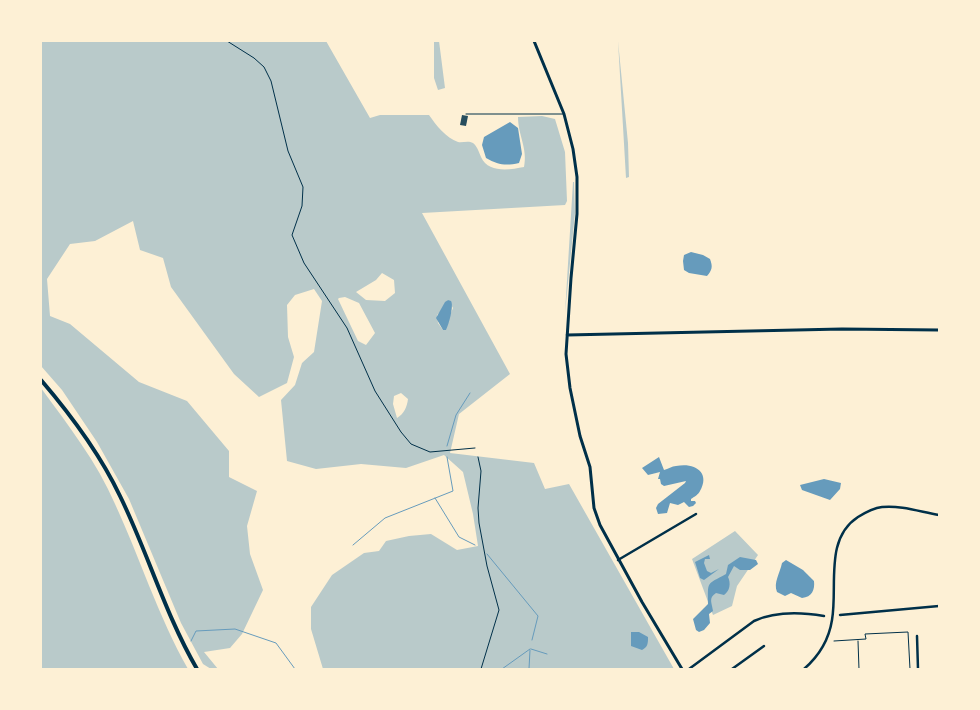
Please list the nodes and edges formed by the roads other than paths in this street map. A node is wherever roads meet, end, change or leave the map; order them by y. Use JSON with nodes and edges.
{"nodes":[{"id":1,"x":534,"y":41,"type":"edge"},
{"id":2,"x":466,"y":114,"type":"dead end"},
{"id":3,"x":564,"y":114,"type":"junction"},
{"id":4,"x":939,"y":330,"type":"edge"},
{"id":5,"x":567,"y":334,"type":"junction"},
{"id":6,"x":41,"y":380,"type":"edge"},
{"id":7,"x":696,"y":514,"type":"dead end"},
{"id":8,"x":939,"y":515,"type":"edge"},
{"id":9,"x":618,"y":560,"type":"junction"},
{"id":10,"x":939,"y":606,"type":"edge"},
{"id":11,"x":840,"y":615,"type":"dead end"},
{"id":12,"x":824,"y":616,"type":"dead end"},
{"id":13,"x":917,"y":636,"type":"dead end"},
{"id":14,"x":858,"y":640,"type":"junction"},
{"id":15,"x":834,"y":641,"type":"dead end"},
{"id":16,"x":764,"y":646,"type":"dead end"},
{"id":17,"x":197,"y":669,"type":"edge"},
{"id":18,"x":682,"y":669,"type":"edge"},
{"id":19,"x":689,"y":669,"type":"edge"},
{"id":20,"x":732,"y":669,"type":"edge"},
{"id":21,"x":804,"y":669,"type":"edge"},
{"id":22,"x":859,"y":669,"type":"edge"},
{"id":23,"x":910,"y":669,"type":"edge"},
{"id":24,"x":918,"y":669,"type":"edge"}],
"edges":[{"from":1,"to":3,"type":"street"},
{"from":2,"to":3,"type":"lane"},
{"from":3,"to":5,"type":"street"},
{"from":4,"to":5,"type":"street"},
{"from":5,"to":9,"type":"street"},
{"from":6,"to":17,"type":"main road"},
{"from":7,"to":9,"type":"street"},
{"from":8,"to":21,"type":"street"},
{"from":9,"to":18,"type":"street"},
{"from":10,"to":11,"type":"street"},
{"from":12,"to":19,"type":"street"},
{"from":13,"to":24,"type":"street"},
{"from":14,"to":15,"type":"lane"},
{"from":14,"to":22,"type":"lane"},
{"from":14,"to":23,"type":"lane"},
{"from":16,"to":20,"type":"street"}]}
